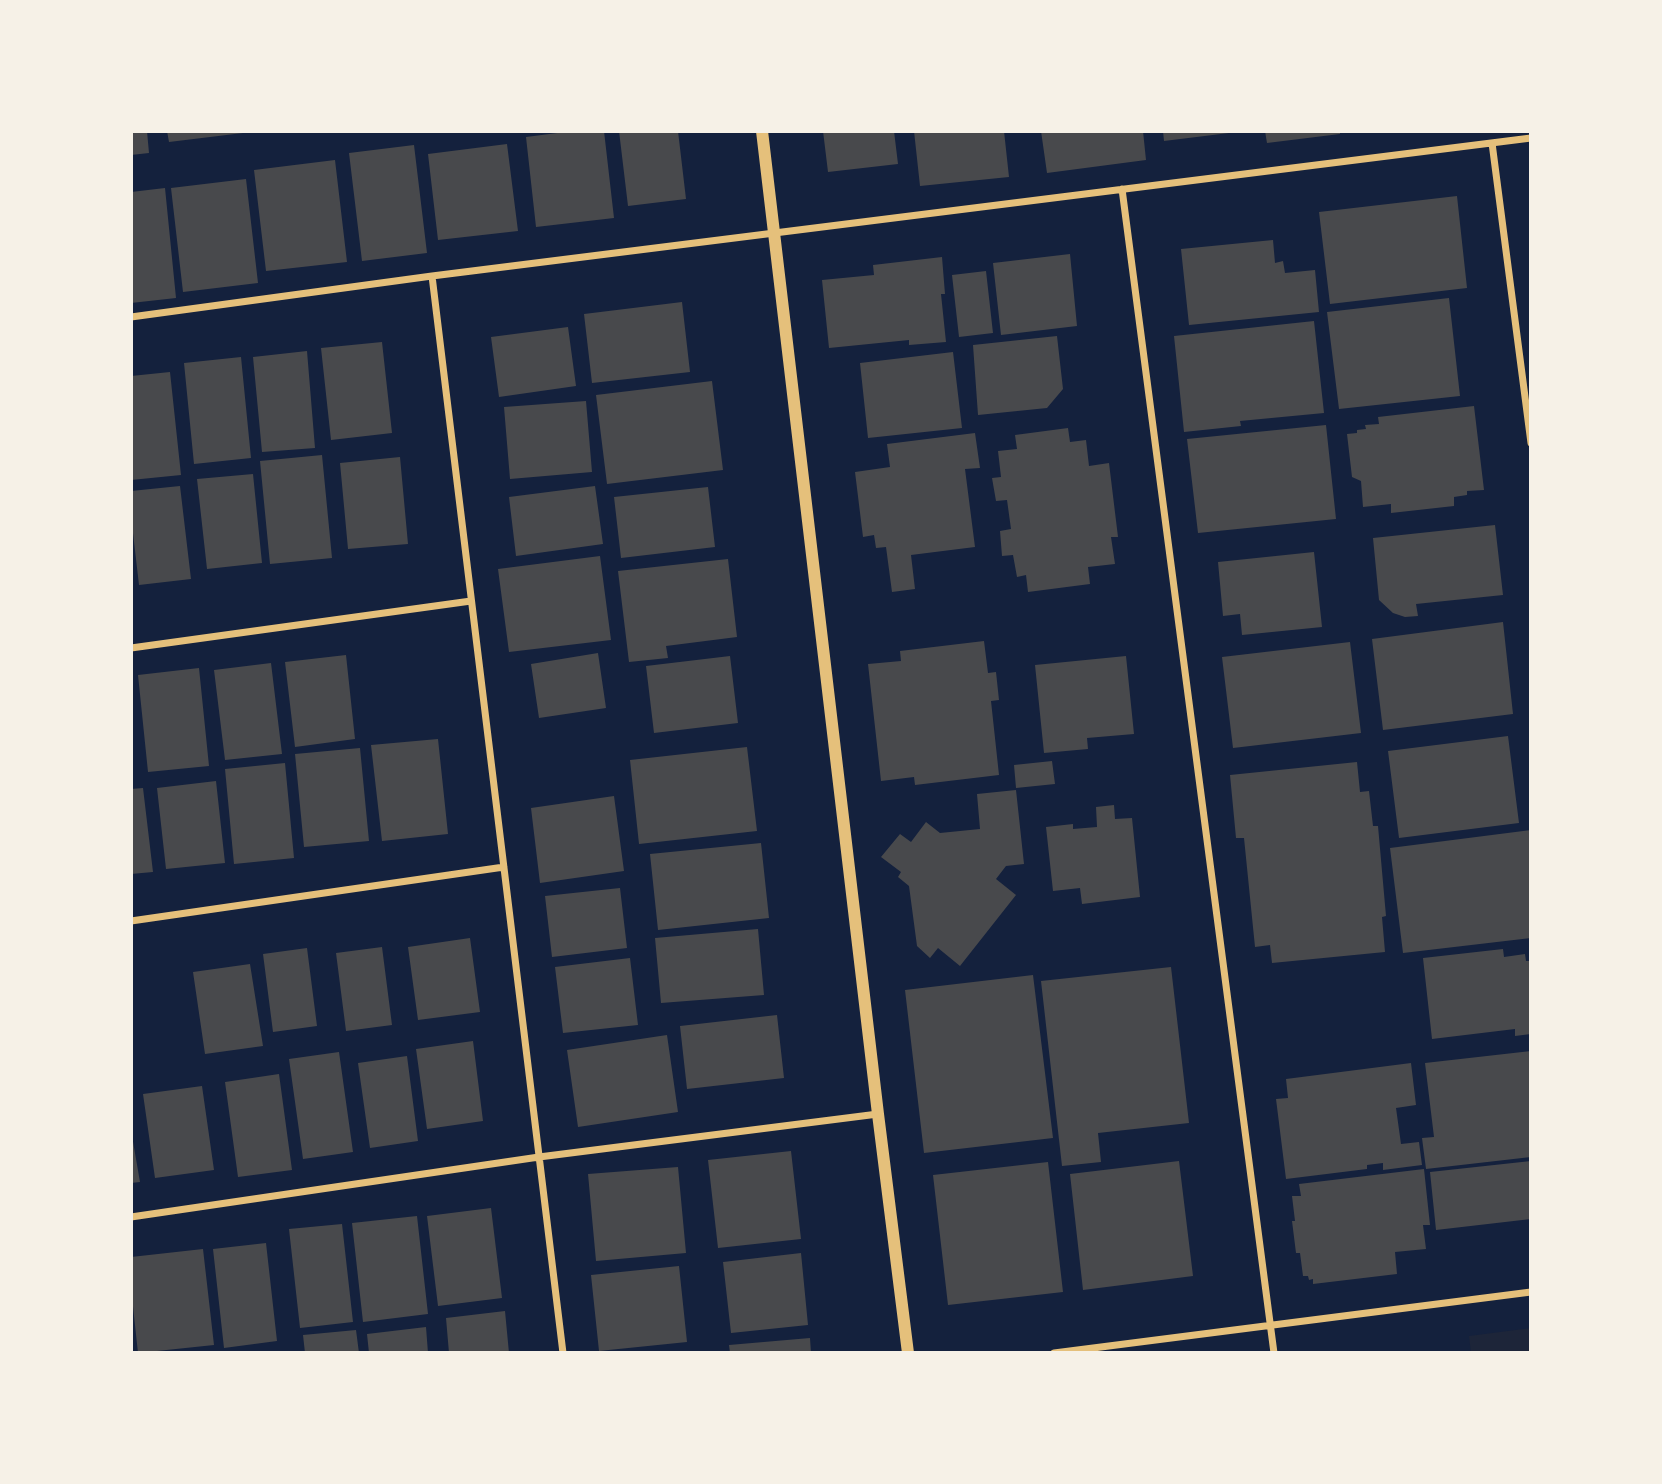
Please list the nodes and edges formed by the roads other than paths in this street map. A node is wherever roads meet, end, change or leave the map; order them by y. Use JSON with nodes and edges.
{"nodes":[{"id":1,"x":762,"y":131,"type":"edge"},
{"id":2,"x":1531,"y":138,"type":"edge"},
{"id":3,"x":1492,"y":143,"type":"junction"},
{"id":4,"x":1122,"y":189,"type":"junction"},
{"id":5,"x":774,"y":233,"type":"junction"},
{"id":6,"x":432,"y":276,"type":"junction"},
{"id":7,"x":131,"y":317,"type":"edge"},
{"id":8,"x":1531,"y":443,"type":"edge"},
{"id":9,"x":471,"y":601,"type":"junction"},
{"id":10,"x":131,"y":648,"type":"edge"},
{"id":11,"x":504,"y":867,"type":"junction"},
{"id":12,"x":131,"y":921,"type":"edge"},
{"id":13,"x":878,"y":1114,"type":"junction"},
{"id":14,"x":539,"y":1157,"type":"junction"},
{"id":15,"x":131,"y":1217,"type":"edge"},
{"id":16,"x":1531,"y":1292,"type":"edge"},
{"id":17,"x":1270,"y":1325,"type":"junction"},
{"id":18,"x":563,"y":1353,"type":"edge"},
{"id":19,"x":908,"y":1353,"type":"edge"},
{"id":20,"x":1054,"y":1353,"type":"edge"},
{"id":21,"x":1274,"y":1353,"type":"edge"}],
"edges":[{"from":1,"to":5,"type":"street"},
{"from":2,"to":3,"type":"street"},
{"from":3,"to":4,"type":"street"},
{"from":3,"to":8,"type":"street"},
{"from":4,"to":5,"type":"street"},
{"from":4,"to":17,"type":"street"},
{"from":5,"to":6,"type":"street"},
{"from":5,"to":13,"type":"street"},
{"from":6,"to":7,"type":"street"},
{"from":6,"to":9,"type":"street"},
{"from":9,"to":10,"type":"street"},
{"from":9,"to":11,"type":"street"},
{"from":11,"to":12,"type":"street"},
{"from":11,"to":14,"type":"street"},
{"from":13,"to":14,"type":"street"},
{"from":13,"to":19,"type":"street"},
{"from":14,"to":15,"type":"street"},
{"from":14,"to":18,"type":"street"},
{"from":16,"to":17,"type":"street"},
{"from":17,"to":20,"type":"street"},
{"from":17,"to":21,"type":"street"}]}
